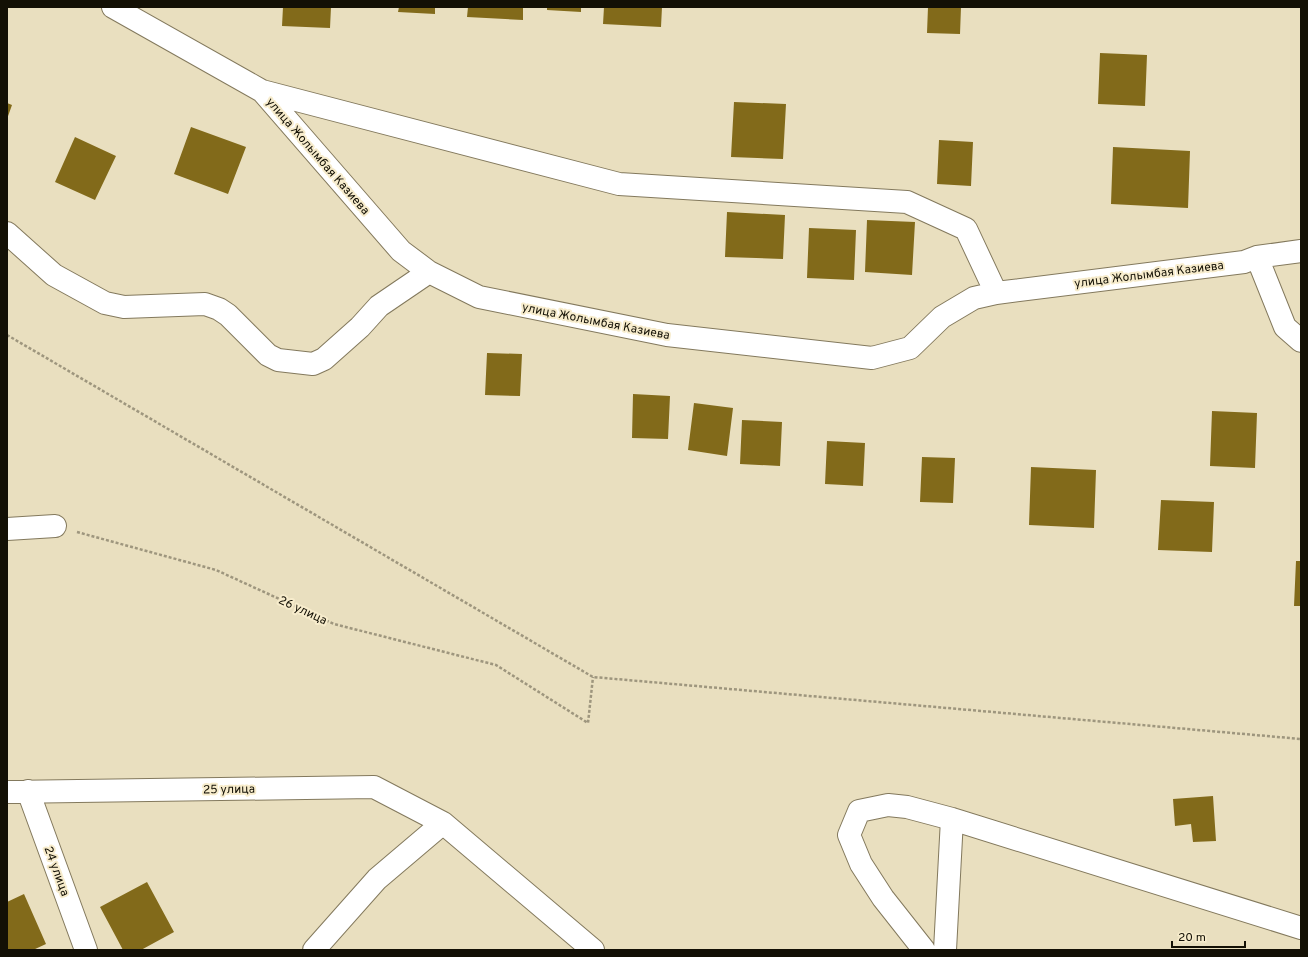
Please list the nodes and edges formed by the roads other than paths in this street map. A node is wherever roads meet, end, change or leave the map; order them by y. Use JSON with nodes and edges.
{"nodes":[{"id":1,"x":113,"y":7,"type":"edge"},
{"id":2,"x":262,"y":91,"type":"junction"},
{"id":3,"x":7,"y":233,"type":"edge"},
{"id":4,"x":1301,"y":251,"type":"edge"},
{"id":5,"x":1257,"y":257,"type":"junction"},
{"id":6,"x":429,"y":272,"type":"junction"},
{"id":7,"x":996,"y":293,"type":"junction"},
{"id":8,"x":1301,"y":341,"type":"edge"},
{"id":9,"x":56,"y":526,"type":"road end"},
{"id":10,"x":7,"y":529,"type":"edge"},
{"id":11,"x":17,"y":792,"type":"edge"},
{"id":12,"x":952,"y":819,"type":"junction"},
{"id":13,"x":443,"y":823,"type":"junction"},
{"id":14,"x":1301,"y":928,"type":"edge"},
{"id":15,"x":86,"y":950,"type":"edge"},
{"id":16,"x":314,"y":950,"type":"edge"},
{"id":17,"x":593,"y":950,"type":"edge"},
{"id":18,"x":924,"y":950,"type":"edge"},
{"id":19,"x":945,"y":950,"type":"edge"}],
"edges":[{"from":1,"to":2,"type":"street","name":"улица Жолымбая Казиева"},
{"from":2,"to":6,"type":"street","name":"улица Жолымбая Казиева"},
{"from":2,"to":7,"type":"street","name":"улица Жолымбая Казиева"},
{"from":3,"to":6,"type":"street"},
{"from":4,"to":5,"type":"street","name":"улица Жолымбая Казиева"},
{"from":5,"to":7,"type":"street","name":"улица Жолымбая Казиева"},
{"from":5,"to":8,"type":"street"},
{"from":6,"to":7,"type":"street","name":"улица Жолымбая Казиева"},
{"from":9,"to":10,"type":"street"},
{"from":11,"to":13,"type":"street","name":"25 улица"},
{"from":11,"to":15,"type":"street","name":"24 улица"},
{"from":12,"to":14,"type":"street"},
{"from":12,"to":18,"type":"street"},
{"from":12,"to":19,"type":"street"},
{"from":13,"to":16,"type":"street"},
{"from":13,"to":17,"type":"street","name":"25 улица"}]}
